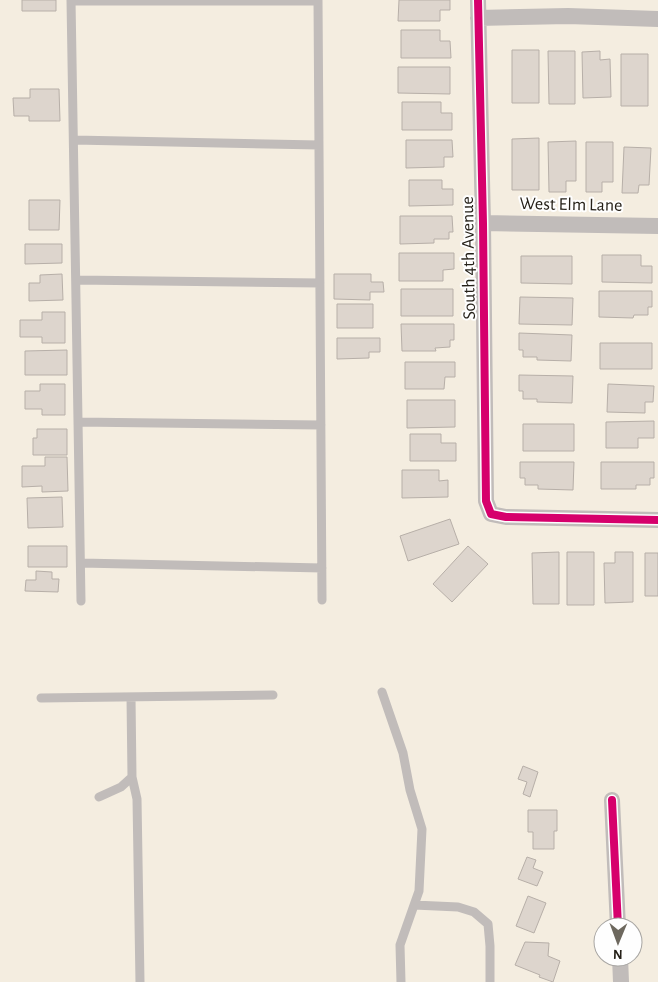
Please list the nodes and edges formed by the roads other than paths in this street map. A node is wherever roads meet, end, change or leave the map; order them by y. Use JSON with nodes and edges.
{"nodes":[{"id":1,"x":71,"y":0,"type":"edge"},
{"id":2,"x":478,"y":0,"type":"edge"},
{"id":3,"x":318,"y":1,"type":"edge"},
{"id":4,"x":478,"y":18,"type":"junction"},
{"id":5,"x":658,"y":19,"type":"edge"},
{"id":6,"x":74,"y":140,"type":"junction"},
{"id":7,"x":319,"y":145,"type":"junction"},
{"id":8,"x":483,"y":223,"type":"junction"},
{"id":9,"x":658,"y":226,"type":"edge"},
{"id":10,"x":76,"y":280,"type":"junction"},
{"id":11,"x":320,"y":283,"type":"junction"},
{"id":12,"x":78,"y":422,"type":"junction"},
{"id":13,"x":321,"y":425,"type":"junction"},
{"id":14,"x":658,"y":520,"type":"edge"},
{"id":15,"x":81,"y":563,"type":"junction"},
{"id":16,"x":322,"y":568,"type":"junction"},
{"id":17,"x":322,"y":600,"type":"dead end"},
{"id":18,"x":82,"y":601,"type":"dead end"},
{"id":19,"x":382,"y":692,"type":"dead end"},
{"id":20,"x":274,"y":695,"type":"dead end"},
{"id":21,"x":131,"y":697,"type":"junction"},
{"id":22,"x":41,"y":698,"type":"dead end"},
{"id":23,"x":132,"y":776,"type":"junction"},
{"id":24,"x":99,"y":797,"type":"dead end"},
{"id":25,"x":612,"y":800,"type":"dead end"},
{"id":26,"x":414,"y":905,"type":"junction"},
{"id":27,"x":618,"y":917,"type":"edge"},
{"id":28,"x":620,"y":967,"type":"edge"},
{"id":29,"x":140,"y":982,"type":"edge"},
{"id":30,"x":401,"y":982,"type":"edge"},
{"id":31,"x":490,"y":982,"type":"edge"},
{"id":32,"x":621,"y":982,"type":"edge"}],
"edges":[{"from":1,"to":3,"type":"lane"},
{"from":1,"to":6,"type":"lane"},
{"from":2,"to":4,"type":"street","name":"South 4th Avenue"},
{"from":3,"to":7,"type":"lane"},
{"from":4,"to":5,"type":"street"},
{"from":4,"to":8,"type":"street","name":"South 4th Avenue"},
{"from":6,"to":7,"type":"lane"},
{"from":6,"to":10,"type":"lane"},
{"from":7,"to":11,"type":"lane"},
{"from":8,"to":9,"type":"street","name":"West Elm Lane"},
{"from":8,"to":14,"type":"street","name":"South 4th Avenue"},
{"from":10,"to":11,"type":"lane"},
{"from":10,"to":12,"type":"lane"},
{"from":11,"to":13,"type":"lane"},
{"from":12,"to":13,"type":"lane"},
{"from":12,"to":15,"type":"lane"},
{"from":13,"to":16,"type":"lane"},
{"from":15,"to":16,"type":"lane"},
{"from":15,"to":18,"type":"lane"},
{"from":16,"to":17,"type":"lane"},
{"from":19,"to":26,"type":"lane"},
{"from":20,"to":21,"type":"lane"},
{"from":21,"to":22,"type":"lane"},
{"from":21,"to":23,"type":"lane"},
{"from":23,"to":24,"type":"lane"},
{"from":23,"to":29,"type":"lane"},
{"from":25,"to":27,"type":"street"},
{"from":26,"to":30,"type":"lane"},
{"from":26,"to":31,"type":"lane"},
{"from":28,"to":32,"type":"street"}]}
